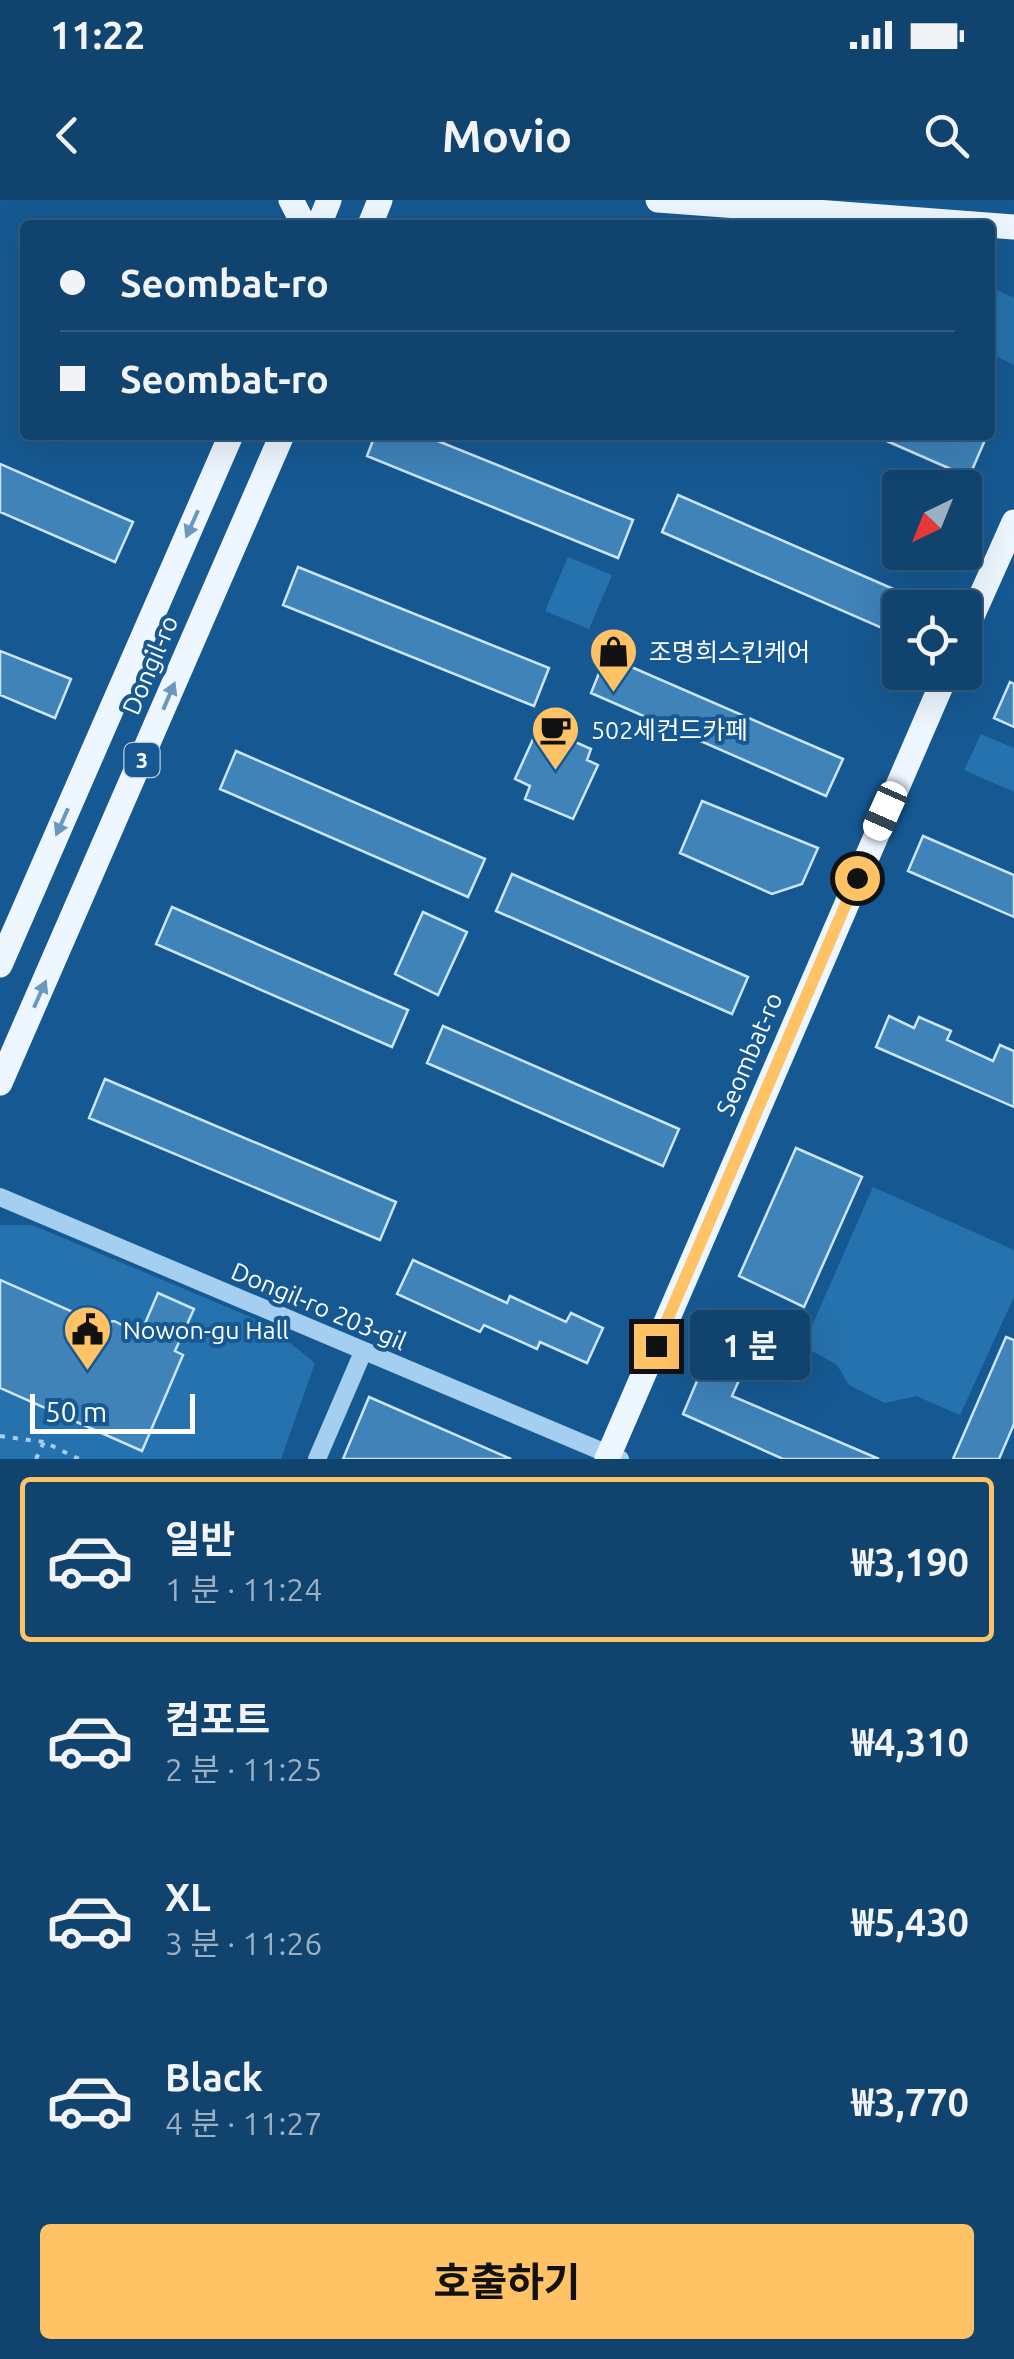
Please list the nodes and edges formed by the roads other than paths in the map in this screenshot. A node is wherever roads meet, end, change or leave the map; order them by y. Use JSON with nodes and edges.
{"nodes":[{"id":1,"x":658,"y":200,"type":"edge"},
{"id":2,"x":922,"y":220,"type":"edge"},
{"id":3,"x":229,"y":440,"type":"edge"},
{"id":4,"x":280,"y":440,"type":"edge"},
{"id":5,"x":1014,"y":522,"type":"edge"},
{"id":6,"x":982,"y":594,"type":"edge"},
{"id":7,"x":939,"y":690,"type":"edge"},
{"id":8,"x":0,"y":964,"type":"edge"},
{"id":9,"x":0,"y":1083,"type":"edge"},
{"id":10,"x":0,"y":1197,"type":"edge"},
{"id":11,"x":364,"y":1352,"type":"junction"},
{"id":12,"x":612,"y":1457,"type":"edge"},
{"id":13,"x":317,"y":1459,"type":"edge"}],
"edges":[{"from":1,"to":2,"type":"main road"},
{"from":3,"to":8,"type":"main road","name":"Dongil-ro","number":"3","one_way":true},
{"from":9,"to":4,"type":"main road","name":"Dongil-ro","number":"3","one_way":true},
{"from":5,"to":6,"type":"main road"},
{"from":7,"to":12,"type":"main road","name":"Seombat-ro"},
{"from":10,"to":11,"type":"street","name":"Dongil-ro 203-gil"},
{"from":11,"to":12,"type":"street","name":"Dongil-ro 203-gil"},
{"from":11,"to":13,"type":"street"}]}
